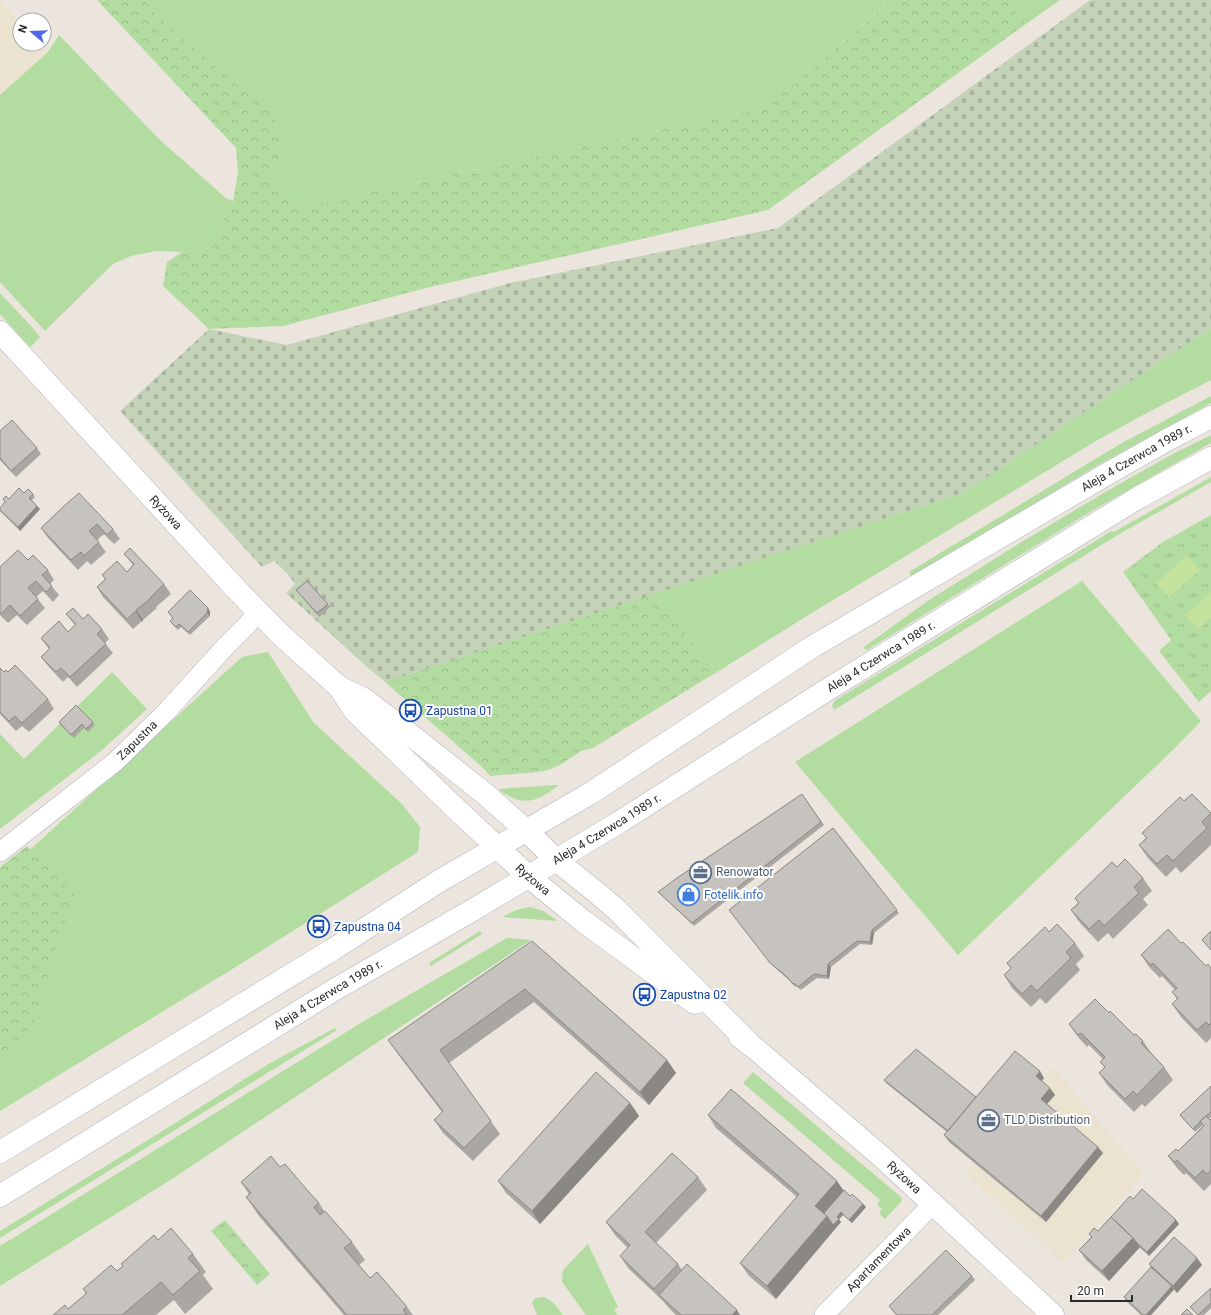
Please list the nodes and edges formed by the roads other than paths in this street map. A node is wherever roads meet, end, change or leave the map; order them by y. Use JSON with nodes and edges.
{"nodes":[{"id":1,"x":0,"y":332,"type":"edge"},
{"id":2,"x":1211,"y":417,"type":"edge"},
{"id":3,"x":1211,"y":458,"type":"edge"},
{"id":4,"x":258,"y":612,"type":"junction"},
{"id":5,"x":339,"y":687,"type":"junction"},
{"id":6,"x":527,"y":831,"type":"junction"},
{"id":7,"x":498,"y":847,"type":"junction"},
{"id":8,"x":0,"y":852,"type":"edge"},
{"id":9,"x":556,"y":860,"type":"junction"},
{"id":10,"x":528,"y":876,"type":"junction"},
{"id":11,"x":751,"y":1045,"type":"junction"},
{"id":12,"x":0,"y":1152,"type":"edge"},
{"id":13,"x":0,"y":1196,"type":"edge"},
{"id":14,"x":933,"y":1204,"type":"junction"},
{"id":15,"x":824,"y":1315,"type":"edge"},
{"id":16,"x":1053,"y":1315,"type":"edge"}],
"edges":[{"from":1,"to":4,"type":"main road","name":"Ryżowa"},
{"from":2,"to":6,"type":"main road","name":"Aleja 4 Czerwca 1989 r."},
{"from":3,"to":9,"type":"main road","name":"Aleja 4 Czerwca 1989 r."},
{"from":4,"to":5,"type":"main road","name":"Ryżowa"},
{"from":4,"to":8,"type":"street","name":"Zapustna"},
{"from":5,"to":6,"type":"main road","name":"Ryżowa"},
{"from":5,"to":7,"type":"main road","name":"Ryżowa"},
{"from":6,"to":7,"type":"main road","name":"Aleja 4 Czerwca 1989 r."},
{"from":6,"to":9,"type":"main road","name":"Ryżowa"},
{"from":7,"to":10,"type":"main road","name":"Ryżowa"},
{"from":7,"to":12,"type":"main road","name":"Aleja 4 Czerwca 1989 r."},
{"from":9,"to":10,"type":"main road","name":"Aleja 4 Czerwca 1989 r."},
{"from":9,"to":11,"type":"main road","name":"Ryżowa"},
{"from":10,"to":11,"type":"main road","name":"Ryżowa"},
{"from":10,"to":13,"type":"main road","name":"Aleja 4 Czerwca 1989 r."},
{"from":11,"to":14,"type":"main road","name":"Ryżowa"},
{"from":14,"to":15,"type":"street","name":"Apartamentowa"},
{"from":14,"to":16,"type":"main road","name":"Ryżowa"}]}
